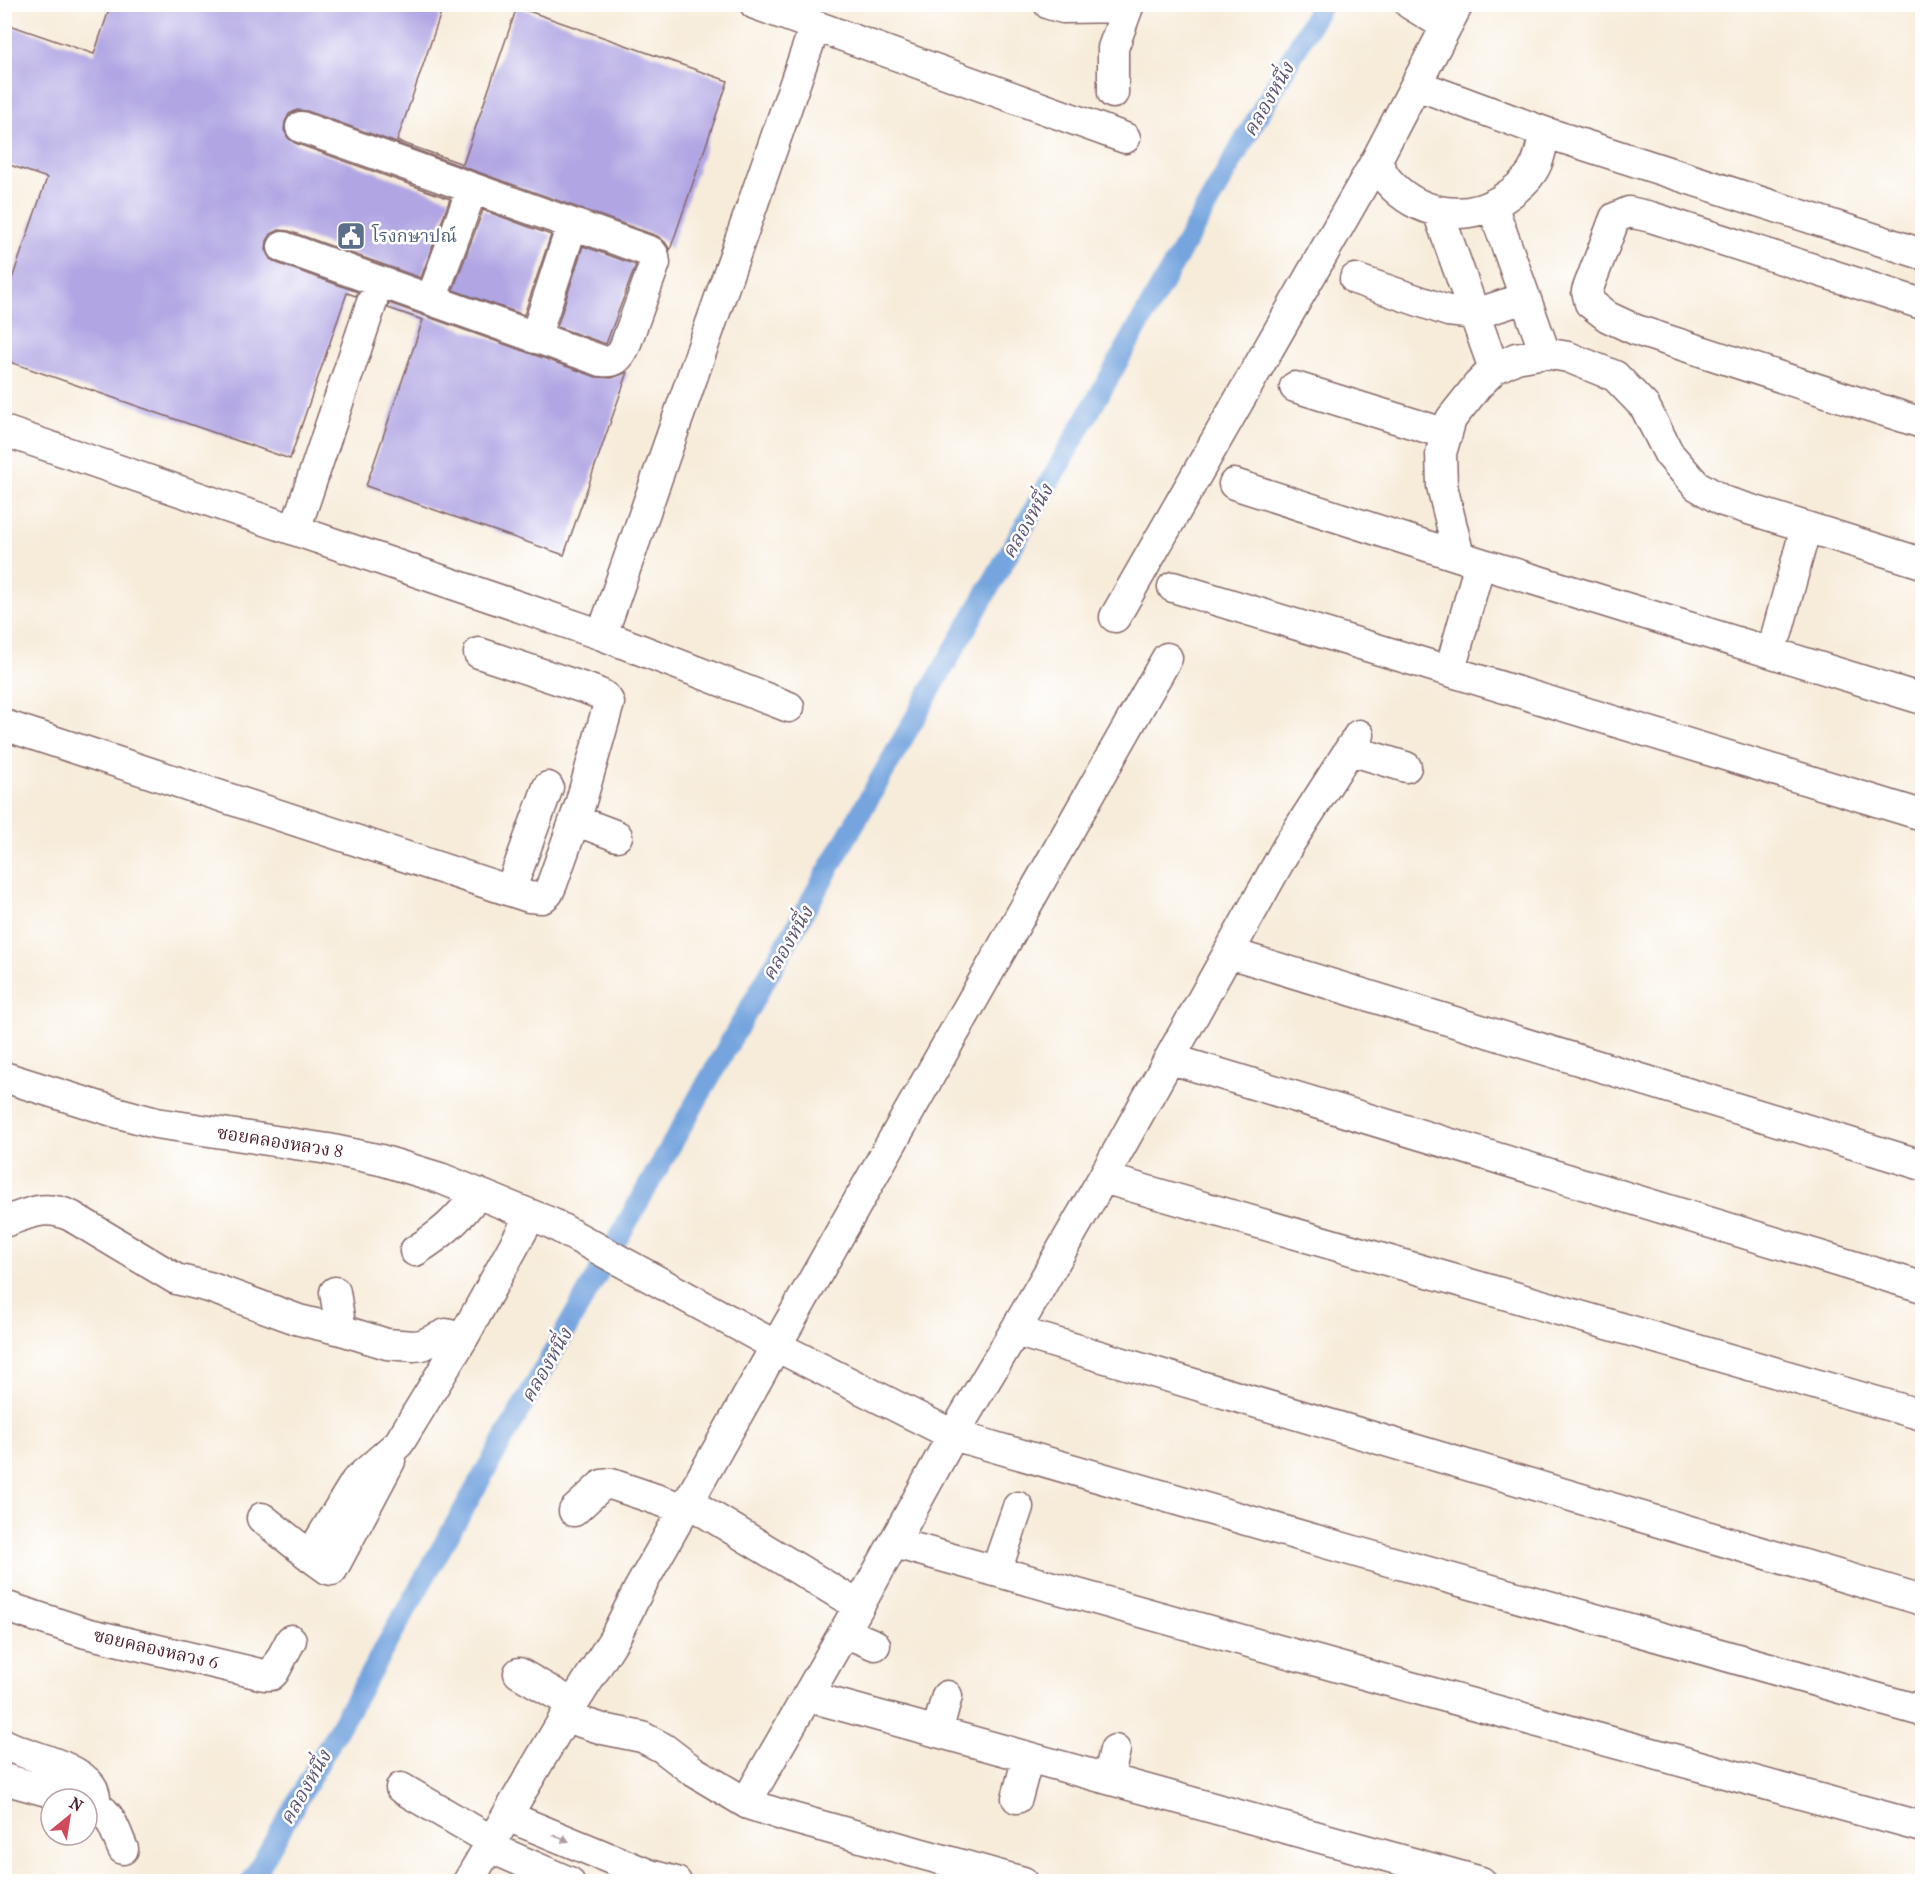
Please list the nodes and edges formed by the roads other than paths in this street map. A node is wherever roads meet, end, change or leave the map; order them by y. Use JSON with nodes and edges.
{"nodes":[{"id":1,"x":755,"y":4,"type":"edge"},
{"id":2,"x":1049,"y":4,"type":"edge"},
{"id":3,"x":1410,"y":4,"type":"edge"},
{"id":4,"x":1128,"y":6,"type":"edge"},
{"id":5,"x":1452,"y":15,"type":"edge"},
{"id":6,"x":815,"y":26,"type":"junction"},
{"id":7,"x":1418,"y":85,"type":"junction"},
{"id":8,"x":1113,"y":93,"type":"dead end"},
{"id":9,"x":301,"y":127,"type":"dead end"},
{"id":10,"x":1544,"y":132,"type":"junction"},
{"id":11,"x":1125,"y":138,"type":"dead end"},
{"id":12,"x":1376,"y":161,"type":"junction"},
{"id":13,"x":472,"y":189,"type":"junction"},
{"id":14,"x":1492,"y":205,"type":"junction"},
{"id":15,"x":1438,"y":212,"type":"junction"},
{"id":16,"x":572,"y":225,"type":"junction"},
{"id":17,"x":283,"y":247,"type":"dead end"},
{"id":18,"x":1923,"y":254,"type":"edge"},
{"id":19,"x":1355,"y":279,"type":"dead end"},
{"id":20,"x":376,"y":292,"type":"junction"},
{"id":21,"x":1525,"y":298,"type":"junction"},
{"id":22,"x":431,"y":300,"type":"junction"},
{"id":23,"x":1923,"y":304,"type":"edge"},
{"id":24,"x":1475,"y":314,"type":"junction"},
{"id":25,"x":535,"y":338,"type":"junction"},
{"id":26,"x":1545,"y":353,"type":"junction"},
{"id":27,"x":1494,"y":369,"type":"junction"},
{"id":28,"x":1295,"y":387,"type":"dead end"},
{"id":29,"x":1923,"y":423,"type":"edge"},
{"id":30,"x":4,"y":431,"type":"edge"},
{"id":31,"x":1447,"y":434,"type":"junction"},
{"id":32,"x":1234,"y":484,"type":"dead end"},
{"id":33,"x":1806,"y":527,"type":"junction"},
{"id":34,"x":295,"y":530,"type":"junction"},
{"id":35,"x":1470,"y":559,"type":"junction"},
{"id":36,"x":1923,"y":563,"type":"edge"},
{"id":37,"x":1173,"y":586,"type":"dead end"},
{"id":38,"x":1115,"y":617,"type":"dead end"},
{"id":39,"x":1776,"y":633,"type":"dead end"},
{"id":40,"x":602,"y":635,"type":"junction"},
{"id":41,"x":479,"y":653,"type":"dead end"},
{"id":42,"x":1167,"y":658,"type":"dead end"},
{"id":43,"x":1450,"y":670,"type":"junction"},
{"id":44,"x":1923,"y":699,"type":"edge"},
{"id":45,"x":789,"y":707,"type":"dead end"},
{"id":46,"x":4,"y":725,"type":"edge"},
{"id":47,"x":1406,"y":767,"type":"dead end"},
{"id":48,"x":548,"y":787,"type":"dead end"},
{"id":49,"x":1923,"y":814,"type":"edge"},
{"id":50,"x":575,"y":820,"type":"junction"},
{"id":51,"x":617,"y":836,"type":"dead end"},
{"id":52,"x":510,"y":891,"type":"junction"},
{"id":53,"x":1229,"y":953,"type":"junction"},
{"id":54,"x":1171,"y":1059,"type":"junction"},
{"id":55,"x":4,"y":1077,"type":"edge"},
{"id":56,"x":1923,"y":1165,"type":"edge"},
{"id":57,"x":1103,"y":1178,"type":"junction"},
{"id":58,"x":478,"y":1193,"type":"junction"},
{"id":59,"x":541,"y":1219,"type":"junction"},
{"id":60,"x":4,"y":1222,"type":"edge"},
{"id":61,"x":414,"y":1251,"type":"dead end"},
{"id":62,"x":1923,"y":1287,"type":"edge"},
{"id":63,"x":335,"y":1292,"type":"dead end"},
{"id":64,"x":341,"y":1330,"type":"junction"},
{"id":65,"x":1015,"y":1331,"type":"junction"},
{"id":66,"x":463,"y":1338,"type":"junction"},
{"id":67,"x":776,"y":1346,"type":"junction"},
{"id":68,"x":1923,"y":1415,"type":"edge"},
{"id":69,"x":953,"y":1435,"type":"junction"},
{"id":70,"x":687,"y":1505,"type":"junction"},
{"id":71,"x":1018,"y":1507,"type":"dead end"},
{"id":72,"x":573,"y":1511,"type":"dead end"},
{"id":73,"x":262,"y":1518,"type":"dead end"},
{"id":74,"x":895,"y":1543,"type":"junction"},
{"id":75,"x":996,"y":1571,"type":"junction"},
{"id":76,"x":1923,"y":1600,"type":"edge"},
{"id":77,"x":4,"y":1606,"type":"edge"},
{"id":78,"x":859,"y":1606,"type":"junction"},
{"id":79,"x":844,"y":1632,"type":"junction"},
{"id":80,"x":291,"y":1640,"type":"dead end"},
{"id":81,"x":875,"y":1645,"type":"dead end"},
{"id":82,"x":519,"y":1673,"type":"dead end"},
{"id":83,"x":807,"y":1696,"type":"junction"},
{"id":84,"x":946,"y":1696,"type":"dead end"},
{"id":85,"x":569,"y":1710,"type":"junction"},
{"id":86,"x":1923,"y":1711,"type":"edge"},
{"id":87,"x":937,"y":1732,"type":"junction"},
{"id":88,"x":4,"y":1744,"type":"edge"},
{"id":89,"x":1115,"y":1750,"type":"dead end"},
{"id":90,"x":1028,"y":1757,"type":"junction"},
{"id":91,"x":4,"y":1779,"type":"edge"},
{"id":92,"x":1108,"y":1779,"type":"junction"},
{"id":93,"x":91,"y":1787,"type":"edge"},
{"id":94,"x":401,"y":1788,"type":"dead end"},
{"id":95,"x":39,"y":1789,"type":"edge"},
{"id":96,"x":1017,"y":1798,"type":"dead end"},
{"id":97,"x":747,"y":1803,"type":"junction"},
{"id":98,"x":99,"y":1807,"type":"edge"},
{"id":99,"x":1923,"y":1827,"type":"edge"},
{"id":100,"x":496,"y":1834,"type":"junction"},
{"id":101,"x":123,"y":1850,"type":"dead end"},
{"id":102,"x":656,"y":1879,"type":"edge"},
{"id":103,"x":468,"y":1881,"type":"edge"},
{"id":104,"x":569,"y":1881,"type":"edge"},
{"id":105,"x":1023,"y":1881,"type":"edge"},
{"id":106,"x":1481,"y":1881,"type":"edge"}],
"edges":[{"from":1,"to":6,"type":"street"},
{"from":2,"to":4,"type":"street"},
{"from":3,"to":5,"type":"street"},
{"from":4,"to":8,"type":"street"},
{"from":5,"to":7,"type":"street"},
{"from":6,"to":11,"type":"street"},
{"from":6,"to":40,"type":"street"},
{"from":7,"to":10,"type":"street"},
{"from":7,"to":12,"type":"street"},
{"from":9,"to":13,"type":"street"},
{"from":10,"to":14,"type":"street"},
{"from":10,"to":18,"type":"street"},
{"from":12,"to":15,"type":"street"},
{"from":12,"to":38,"type":"street"},
{"from":13,"to":16,"type":"street"},
{"from":13,"to":22,"type":"street"},
{"from":14,"to":15,"type":"street"},
{"from":14,"to":21,"type":"street"},
{"from":15,"to":24,"type":"street"},
{"from":16,"to":25,"type":"street"},
{"from":16,"to":25,"type":"street"},
{"from":17,"to":20,"type":"street"},
{"from":19,"to":24,"type":"street"},
{"from":20,"to":22,"type":"street"},
{"from":20,"to":34,"type":"street"},
{"from":21,"to":24,"type":"street"},
{"from":21,"to":26,"type":"street"},
{"from":22,"to":25,"type":"street"},
{"from":23,"to":29,"type":"street"},
{"from":24,"to":27,"type":"street"},
{"from":26,"to":27,"type":"street"},
{"from":26,"to":33,"type":"street"},
{"from":27,"to":31,"type":"street"},
{"from":28,"to":31,"type":"street"},
{"from":30,"to":34,"type":"street"},
{"from":31,"to":35,"type":"street"},
{"from":32,"to":35,"type":"street"},
{"from":33,"to":36,"type":"street"},
{"from":33,"to":39,"type":"street"},
{"from":34,"to":40,"type":"street"},
{"from":35,"to":43,"type":"street"},
{"from":35,"to":44,"type":"street"},
{"from":37,"to":43,"type":"street"},
{"from":40,"to":45,"type":"street"},
{"from":41,"to":50,"type":"street"},
{"from":42,"to":67,"type":"street"},
{"from":43,"to":49,"type":"street"},
{"from":46,"to":52,"type":"street"},
{"from":47,"to":53,"type":"street"},
{"from":48,"to":52,"type":"street"},
{"from":50,"to":51,"type":"street"},
{"from":50,"to":52,"type":"street"},
{"from":53,"to":54,"type":"street"},
{"from":53,"to":56,"type":"street"},
{"from":54,"to":57,"type":"street"},
{"from":54,"to":62,"type":"street"},
{"from":55,"to":58,"type":"street","name":"ซอยคลองหลวง 8"},
{"from":57,"to":65,"type":"street"},
{"from":57,"to":68,"type":"street"},
{"from":58,"to":59,"type":"street","name":"ซอยคลองหลวง 8"},
{"from":58,"to":61,"type":"street"},
{"from":59,"to":66,"type":"street"},
{"from":59,"to":67,"type":"street","name":"ซอยคลองหลวง 8"},
{"from":60,"to":64,"type":"street"},
{"from":63,"to":64,"type":"street"},
{"from":64,"to":66,"type":"street"},
{"from":65,"to":69,"type":"street"},
{"from":65,"to":76,"type":"street"},
{"from":66,"to":73,"type":"street"},
{"from":67,"to":69,"type":"street","name":"ซอยคลองหลวง 8"},
{"from":67,"to":70,"type":"street"},
{"from":69,"to":74,"type":"street"},
{"from":69,"to":86,"type":"street","name":"ซอยคลองหลวง 8"},
{"from":70,"to":72,"type":"street"},
{"from":70,"to":78,"type":"street"},
{"from":70,"to":85,"type":"street"},
{"from":71,"to":75,"type":"street"},
{"from":74,"to":75,"type":"street"},
{"from":74,"to":78,"type":"street"},
{"from":75,"to":99,"type":"street"},
{"from":77,"to":80,"type":"street","name":"ซอยคลองหลวง 6"},
{"from":78,"to":79,"type":"street"},
{"from":79,"to":81,"type":"street"},
{"from":79,"to":83,"type":"street"},
{"from":82,"to":85,"type":"street"},
{"from":83,"to":87,"type":"street"},
{"from":83,"to":97,"type":"street"},
{"from":84,"to":87,"type":"street"},
{"from":85,"to":97,"type":"street"},
{"from":85,"to":100,"type":"street"},
{"from":87,"to":90,"type":"street"},
{"from":88,"to":93,"type":"street"},
{"from":89,"to":92,"type":"street"},
{"from":90,"to":92,"type":"street"},
{"from":90,"to":96,"type":"street"},
{"from":91,"to":95,"type":"street"},
{"from":92,"to":106,"type":"street"},
{"from":94,"to":100,"type":"street"},
{"from":97,"to":105,"type":"street"},
{"from":98,"to":101,"type":"street"},
{"from":100,"to":102,"type":"street","one_way":true},
{"from":100,"to":103,"type":"street"},
{"from":100,"to":104,"type":"street"}]}
